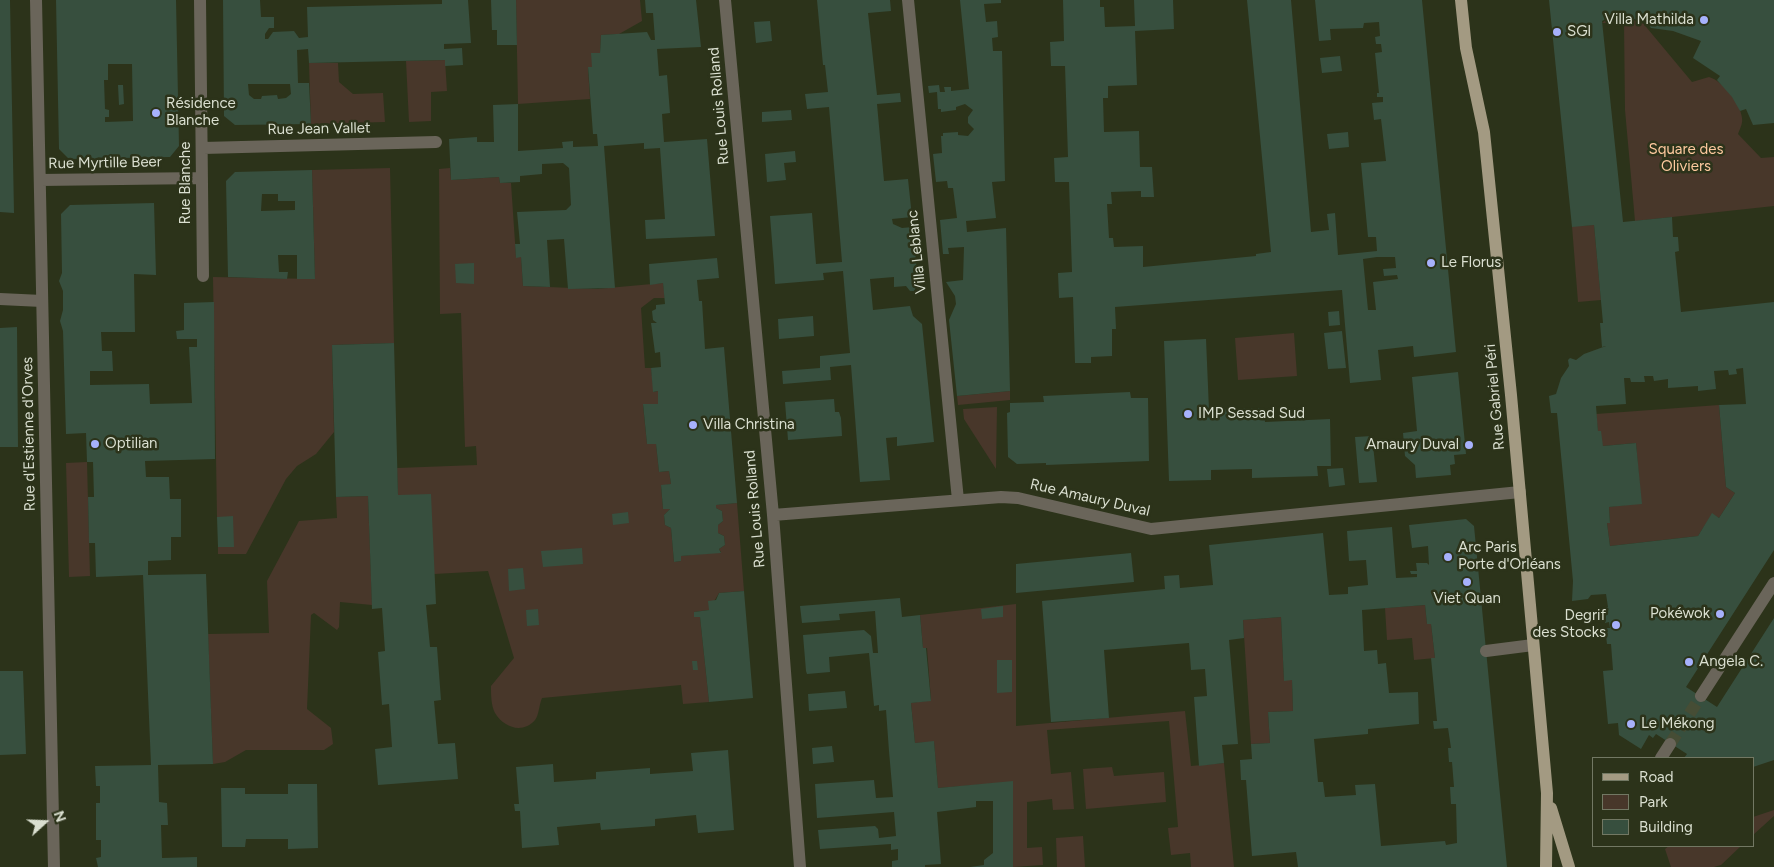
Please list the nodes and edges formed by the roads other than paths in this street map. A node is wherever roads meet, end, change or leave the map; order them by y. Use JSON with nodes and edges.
{"nodes":[{"id":1,"x":36,"y":0,"type":"edge"},
{"id":2,"x":200,"y":0,"type":"edge"},
{"id":3,"x":725,"y":0,"type":"edge"},
{"id":4,"x":908,"y":0,"type":"edge"},
{"id":5,"x":1461,"y":0,"type":"edge"},
{"id":6,"x":436,"y":142,"type":"dead end"},
{"id":7,"x":203,"y":148,"type":"junction"},
{"id":8,"x":202,"y":178,"type":"junction"},
{"id":9,"x":40,"y":180,"type":"junction"},
{"id":10,"x":203,"y":276,"type":"dead end"},
{"id":11,"x":0,"y":299,"type":"edge"},
{"id":12,"x":42,"y":301,"type":"junction"},
{"id":13,"x":1520,"y":492,"type":"junction"},
{"id":14,"x":958,"y":500,"type":"junction"},
{"id":15,"x":773,"y":515,"type":"junction"},
{"id":16,"x":1774,"y":583,"type":"edge"},
{"id":17,"x":1533,"y":645,"type":"junction"},
{"id":18,"x":1486,"y":651,"type":"dead end"},
{"id":19,"x":1701,"y":696,"type":"tunnel mouth"},
{"id":20,"x":1670,"y":744,"type":"tunnel mouth"},
{"id":21,"x":1662,"y":757,"type":"edge"},
{"id":22,"x":1548,"y":793,"type":"junction"},
{"id":23,"x":54,"y":867,"type":"edge"},
{"id":24,"x":800,"y":867,"type":"edge"},
{"id":25,"x":1546,"y":867,"type":"edge"},
{"id":26,"x":1569,"y":867,"type":"edge"}],
"edges":[{"from":1,"to":9,"type":"street","name":"Rue d'Estienne d'Orves"},
{"from":2,"to":7,"type":"street","name":"Rue Blanche"},
{"from":3,"to":15,"type":"street","name":"Rue Louis Rolland"},
{"from":4,"to":14,"type":"street","name":"Villa Leblanc"},
{"from":5,"to":13,"type":"main road","name":"Rue Gabriel Péri"},
{"from":6,"to":7,"type":"street","name":"Rue Jean Vallet"},
{"from":7,"to":8,"type":"street","name":"Rue Blanche"},
{"from":8,"to":9,"type":"street","name":"Rue Myrtille Beer"},
{"from":8,"to":10,"type":"street","name":"Rue Blanche"},
{"from":9,"to":12,"type":"street","name":"Rue d'Estienne d'Orves"},
{"from":11,"to":12,"type":"street"},
{"from":12,"to":23,"type":"street","name":"Rue d'Estienne d'Orves"},
{"from":13,"to":14,"type":"street","name":"Rue Amaury Duval"},
{"from":13,"to":17,"type":"main road","name":"Rue Gabriel Péri"},
{"from":14,"to":15,"type":"street","name":"Rue Amaury Duval"},
{"from":15,"to":24,"type":"street","name":"Rue Louis Rolland"},
{"from":16,"to":19,"type":"street"},
{"from":17,"to":18,"type":"street"},
{"from":17,"to":22,"type":"main road","name":"Rue Gabriel Péri"},
{"from":20,"to":21,"type":"street"},
{"from":22,"to":25,"type":"main road","name":"Rue Gabriel Péri"},
{"from":22,"to":26,"type":"main road","name":"Rue Gabriel Péri"}]}
